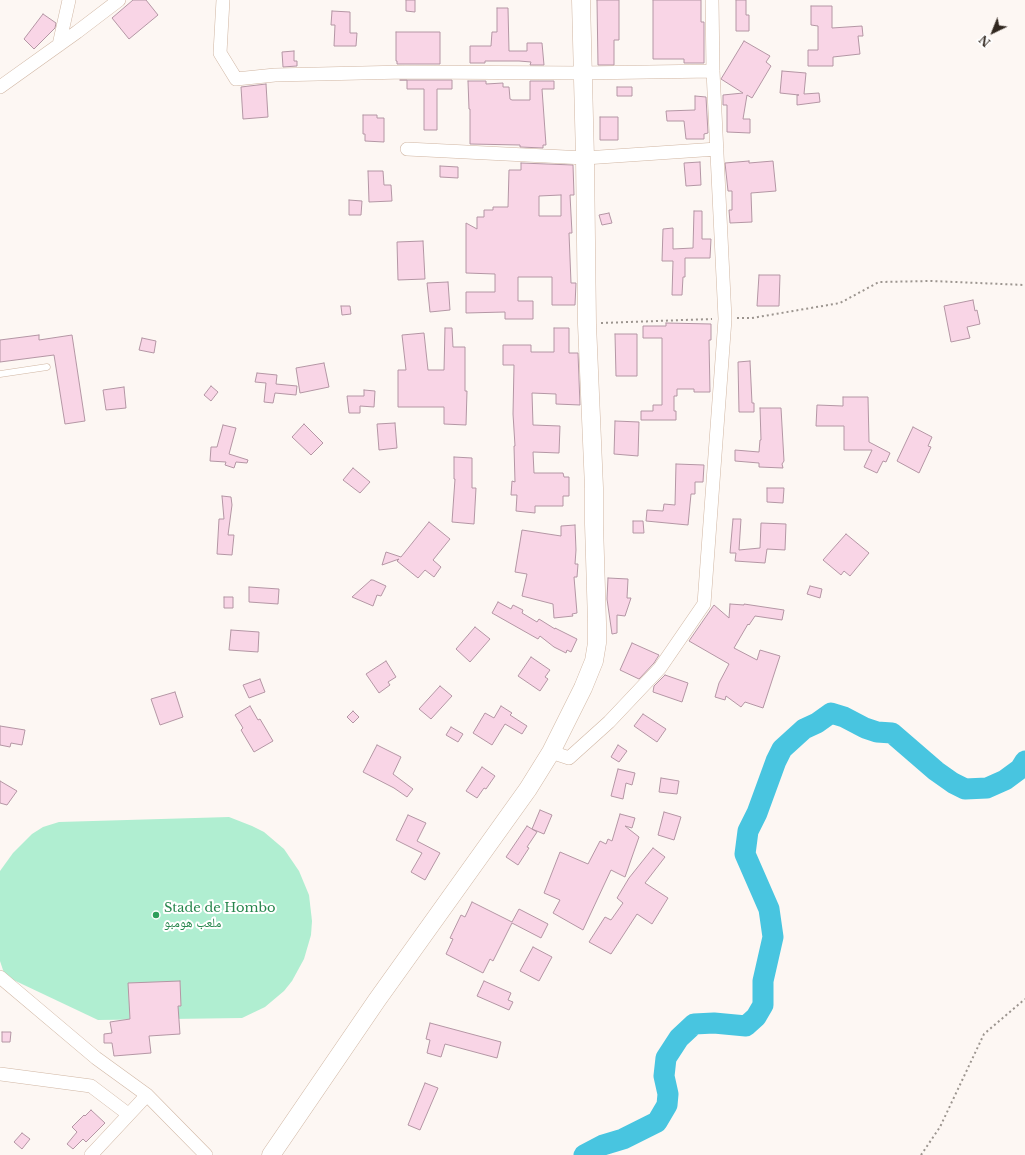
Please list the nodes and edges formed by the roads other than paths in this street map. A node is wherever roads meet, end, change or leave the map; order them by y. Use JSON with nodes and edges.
{"nodes":[{"id":1,"x":69,"y":0,"type":"edge"},
{"id":2,"x":119,"y":0,"type":"edge"},
{"id":3,"x":223,"y":0,"type":"edge"},
{"id":4,"x":580,"y":0,"type":"edge"},
{"id":5,"x":712,"y":0,"type":"edge"},
{"id":6,"x":59,"y":44,"type":"junction"},
{"id":7,"x":713,"y":71,"type":"junction"},
{"id":8,"x":583,"y":73,"type":"junction"},
{"id":9,"x":0,"y":87,"type":"edge"},
{"id":10,"x":407,"y":148,"type":"dead end"},
{"id":11,"x":717,"y":149,"type":"junction"},
{"id":12,"x":586,"y":158,"type":"junction"},
{"id":13,"x":47,"y":367,"type":"dead end"},
{"id":14,"x":0,"y":374,"type":"edge"},
{"id":15,"x":551,"y":752,"type":"junction"},
{"id":16,"x":0,"y":977,"type":"edge"},
{"id":17,"x":0,"y":1074,"type":"edge"},
{"id":18,"x":147,"y":1095,"type":"junction"},
{"id":19,"x":128,"y":1114,"type":"junction"},
{"id":20,"x":92,"y":1155,"type":"edge"},
{"id":21,"x":206,"y":1155,"type":"edge"},
{"id":22,"x":271,"y":1155,"type":"edge"}],
"edges":[{"from":1,"to":6,"type":"street"},
{"from":2,"to":6,"type":"street"},
{"from":3,"to":8,"type":"street"},
{"from":4,"to":8,"type":"street"},
{"from":5,"to":7,"type":"street"},
{"from":6,"to":9,"type":"street"},
{"from":7,"to":8,"type":"street"},
{"from":7,"to":11,"type":"street"},
{"from":8,"to":12,"type":"street"},
{"from":10,"to":12,"type":"street"},
{"from":11,"to":12,"type":"street"},
{"from":11,"to":15,"type":"street"},
{"from":12,"to":15,"type":"street"},
{"from":13,"to":14,"type":"lane"},
{"from":15,"to":22,"type":"street"},
{"from":16,"to":18,"type":"street"},
{"from":17,"to":19,"type":"street"},
{"from":18,"to":19,"type":"street"},
{"from":18,"to":21,"type":"street"},
{"from":19,"to":20,"type":"street"}]}
